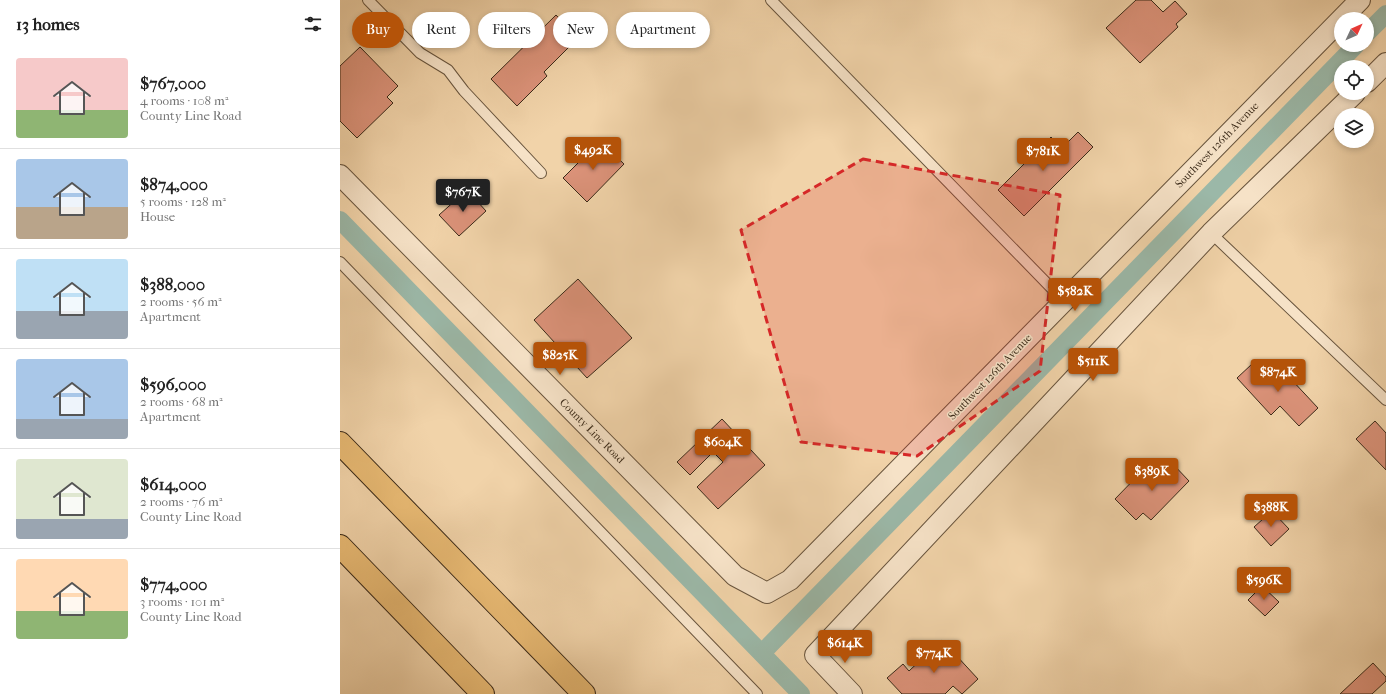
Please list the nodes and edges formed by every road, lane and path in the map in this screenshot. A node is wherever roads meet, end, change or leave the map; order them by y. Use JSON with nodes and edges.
{"nodes":[{"id":1,"x":368,"y":0,"type":"edge"},
{"id":2,"x":771,"y":0,"type":"edge"},
{"id":3,"x":1360,"y":0,"type":"edge"},
{"id":4,"x":1386,"y":64,"type":"edge"},
{"id":5,"x":1374,"y":75,"type":"edge"},
{"id":6,"x":1348,"y":100,"type":"edge"},
{"id":7,"x":542,"y":172,"type":"dead end"},
{"id":8,"x":340,"y":175,"type":"edge"},
{"id":9,"x":1211,"y":232,"type":"junction"},
{"id":10,"x":340,"y":262,"type":"edge"},
{"id":11,"x":1064,"y":301,"type":"junction"},
{"id":12,"x":1386,"y":400,"type":"edge"},
{"id":13,"x":340,"y":443,"type":"edge"},
{"id":14,"x":340,"y":546,"type":"edge"},
{"id":15,"x":767,"y":593,"type":"joint"},
{"id":16,"x":483,"y":694,"type":"edge"},
{"id":17,"x":584,"y":694,"type":"edge"},
{"id":18,"x":758,"y":694,"type":"edge"},
{"id":19,"x":852,"y":694,"type":"edge"}],
"edges":[{"from":1,"to":7,"type":"lane"},
{"from":2,"to":11,"type":"lane"},
{"from":3,"to":11,"type":"street","name":"Southwest 126th Avenue"},
{"from":4,"to":5,"type":"street"},
{"from":6,"to":9,"type":"street"},
{"from":8,"to":15,"type":"street","name":"County Line Road"},
{"from":9,"to":12,"type":"lane"},
{"from":9,"to":19,"type":"street"},
{"from":10,"to":18,"type":"lane"},
{"from":11,"to":15,"type":"street","name":"Southwest 126th Avenue"},
{"from":13,"to":17,"type":"highway"},
{"from":14,"to":16,"type":"highway"}]}
